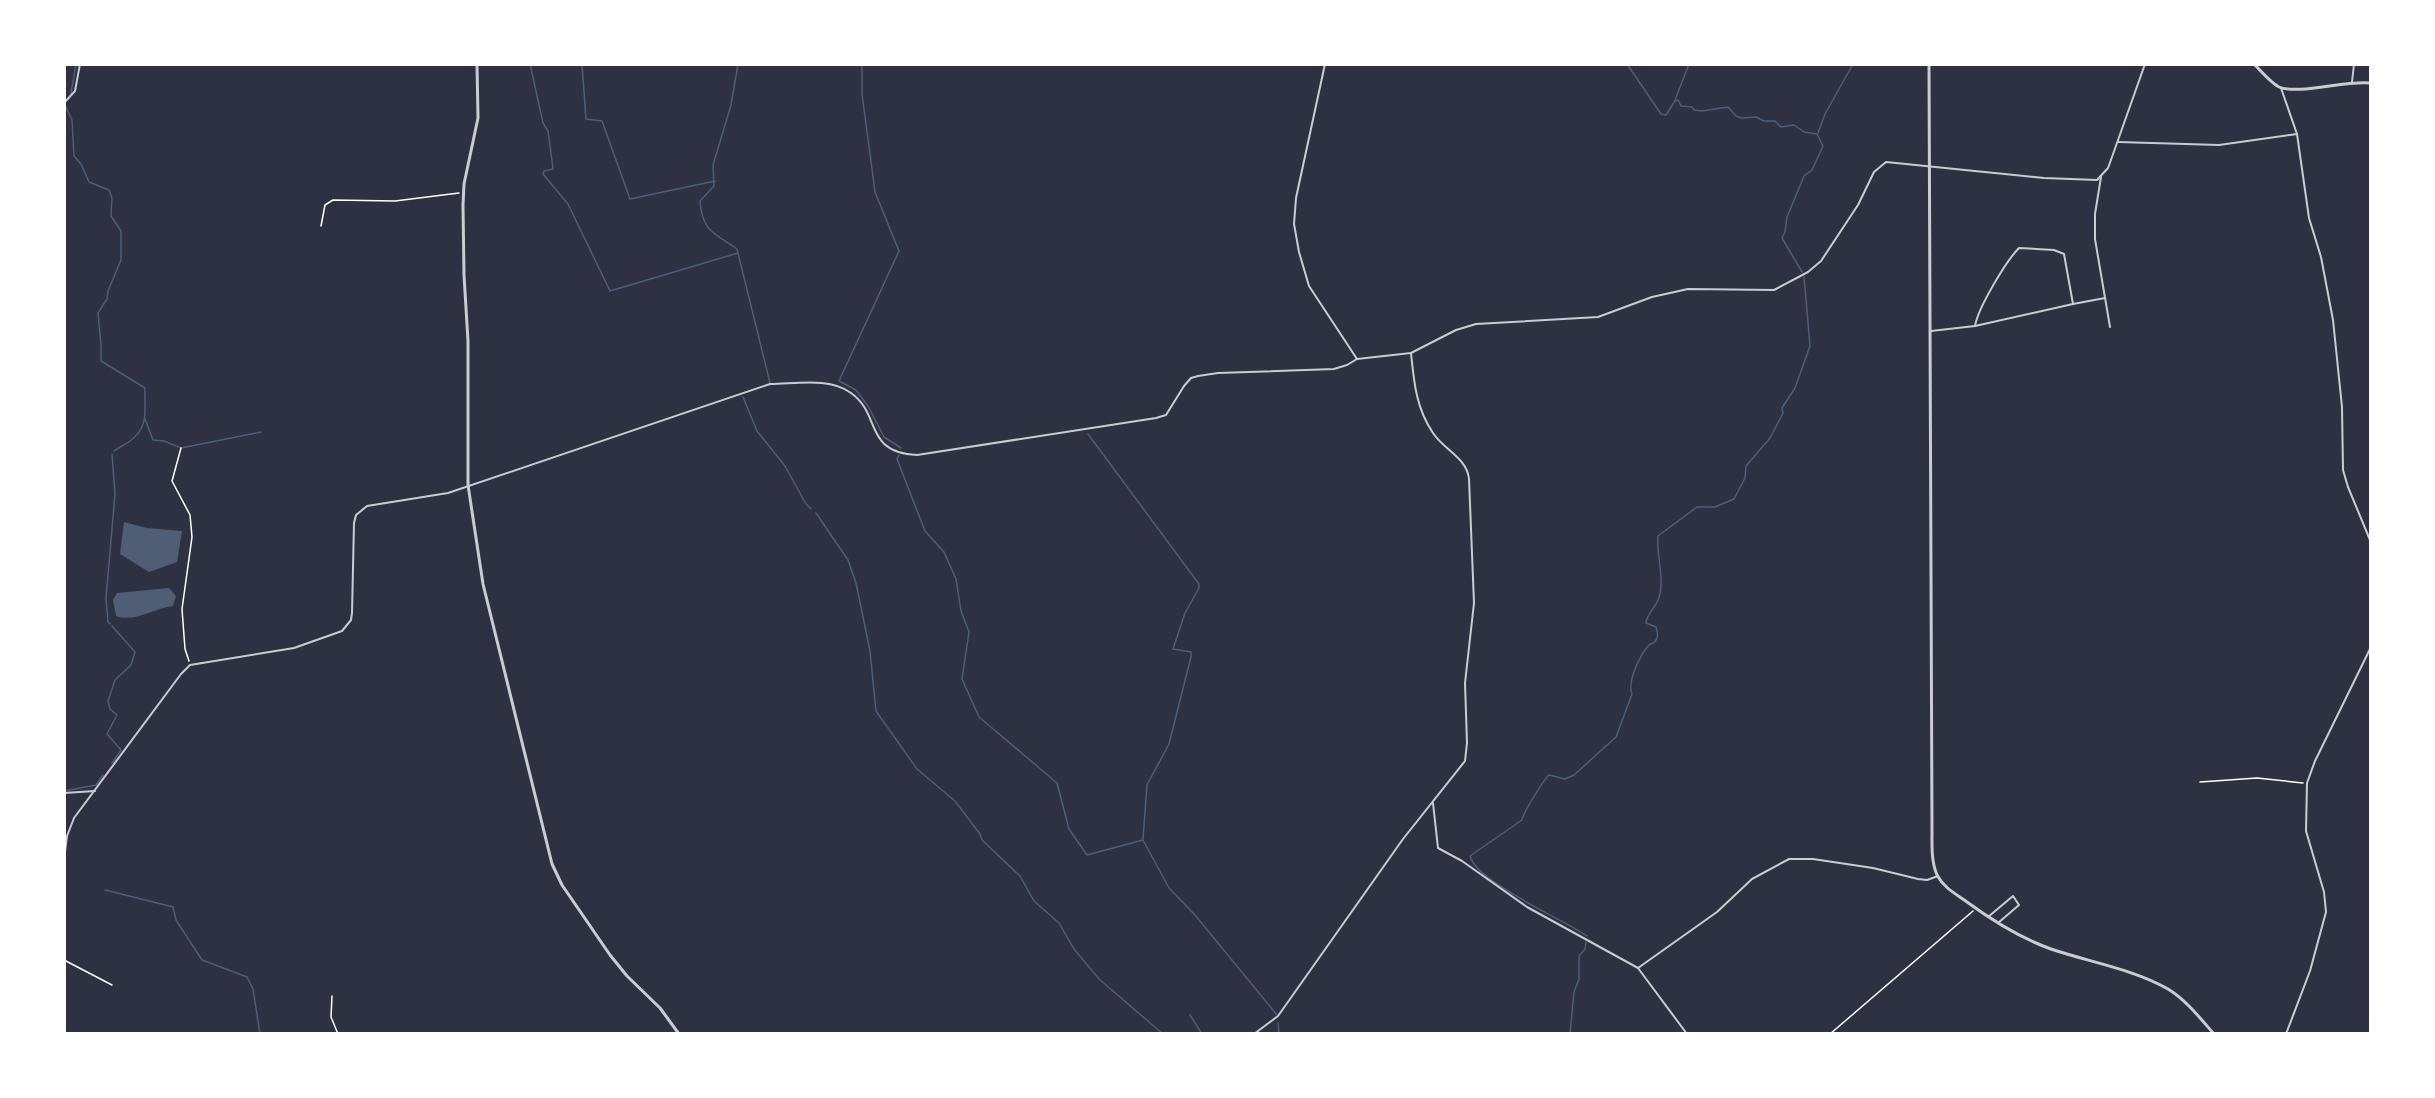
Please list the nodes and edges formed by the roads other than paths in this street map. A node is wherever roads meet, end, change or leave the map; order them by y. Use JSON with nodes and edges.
{"nodes":[{"id":1,"x":80,"y":64,"type":"edge"},
{"id":2,"x":477,"y":64,"type":"edge"},
{"id":3,"x":1325,"y":64,"type":"edge"},
{"id":4,"x":1929,"y":64,"type":"edge"},
{"id":5,"x":2145,"y":64,"type":"edge"},
{"id":6,"x":2254,"y":64,"type":"edge"},
{"id":7,"x":2354,"y":64,"type":"edge"},
{"id":8,"x":2352,"y":82,"type":"junction"},
{"id":9,"x":2370,"y":83,"type":"edge"},
{"id":10,"x":2282,"y":88,"type":"junction"},
{"id":11,"x":64,"y":103,"type":"edge"},
{"id":12,"x":2297,"y":134,"type":"junction"},
{"id":13,"x":2118,"y":142,"type":"junction"},
{"id":14,"x":1930,"y":166,"type":"junction"},
{"id":15,"x":2101,"y":177,"type":"junction"},
{"id":16,"x":2105,"y":298,"type":"junction"},
{"id":17,"x":2073,"y":304,"type":"junction"},
{"id":18,"x":1975,"y":326,"type":"junction"},
{"id":19,"x":2110,"y":327,"type":"dead end"},
{"id":20,"x":1931,"y":331,"type":"junction"},
{"id":21,"x":1411,"y":353,"type":"junction"},
{"id":22,"x":1357,"y":359,"type":"junction"},
{"id":23,"x":468,"y":485,"type":"junction"},
{"id":24,"x":2370,"y":540,"type":"edge"},
{"id":25,"x":2370,"y":649,"type":"edge"},
{"id":26,"x":95,"y":791,"type":"junction"},
{"id":27,"x":64,"y":793,"type":"edge"},
{"id":28,"x":1433,"y":803,"type":"junction"},
{"id":29,"x":64,"y":859,"type":"edge"},
{"id":30,"x":1938,"y":876,"type":"junction"},
{"id":31,"x":1988,"y":917,"type":"junction"},
{"id":32,"x":1998,"y":923,"type":"junction"},
{"id":33,"x":1638,"y":968,"type":"junction"},
{"id":34,"x":679,"y":1034,"type":"edge"},
{"id":35,"x":1254,"y":1034,"type":"edge"},
{"id":36,"x":1687,"y":1034,"type":"edge"},
{"id":37,"x":2214,"y":1034,"type":"edge"},
{"id":38,"x":2286,"y":1034,"type":"edge"}],
"edges":[{"from":1,"to":11,"type":"street"},
{"from":2,"to":23,"type":"street"},
{"from":3,"to":22,"type":"street"},
{"from":4,"to":14,"type":"street"},
{"from":5,"to":13,"type":"street"},
{"from":6,"to":10,"type":"street"},
{"from":7,"to":8,"type":"street"},
{"from":8,"to":9,"type":"street"},
{"from":8,"to":10,"type":"street"},
{"from":10,"to":12,"type":"street"},
{"from":12,"to":13,"type":"street"},
{"from":12,"to":24,"type":"street"},
{"from":13,"to":15,"type":"street"},
{"from":14,"to":15,"type":"street"},
{"from":14,"to":20,"type":"street"},
{"from":14,"to":21,"type":"street"},
{"from":15,"to":16,"type":"street"},
{"from":16,"to":17,"type":"street"},
{"from":16,"to":19,"type":"street"},
{"from":17,"to":18,"type":"street"},
{"from":17,"to":18,"type":"street"},
{"from":18,"to":20,"type":"street"},
{"from":20,"to":30,"type":"street"},
{"from":21,"to":22,"type":"street"},
{"from":21,"to":28,"type":"street"},
{"from":22,"to":23,"type":"street"},
{"from":23,"to":26,"type":"street"},
{"from":23,"to":34,"type":"street"},
{"from":25,"to":38,"type":"street"},
{"from":26,"to":27,"type":"street"},
{"from":26,"to":29,"type":"street"},
{"from":28,"to":33,"type":"street"},
{"from":28,"to":35,"type":"street"},
{"from":30,"to":31,"type":"street"},
{"from":30,"to":33,"type":"street"},
{"from":31,"to":32,"type":"street"},
{"from":31,"to":32,"type":"street"},
{"from":32,"to":37,"type":"street"},
{"from":33,"to":36,"type":"street"}]}
